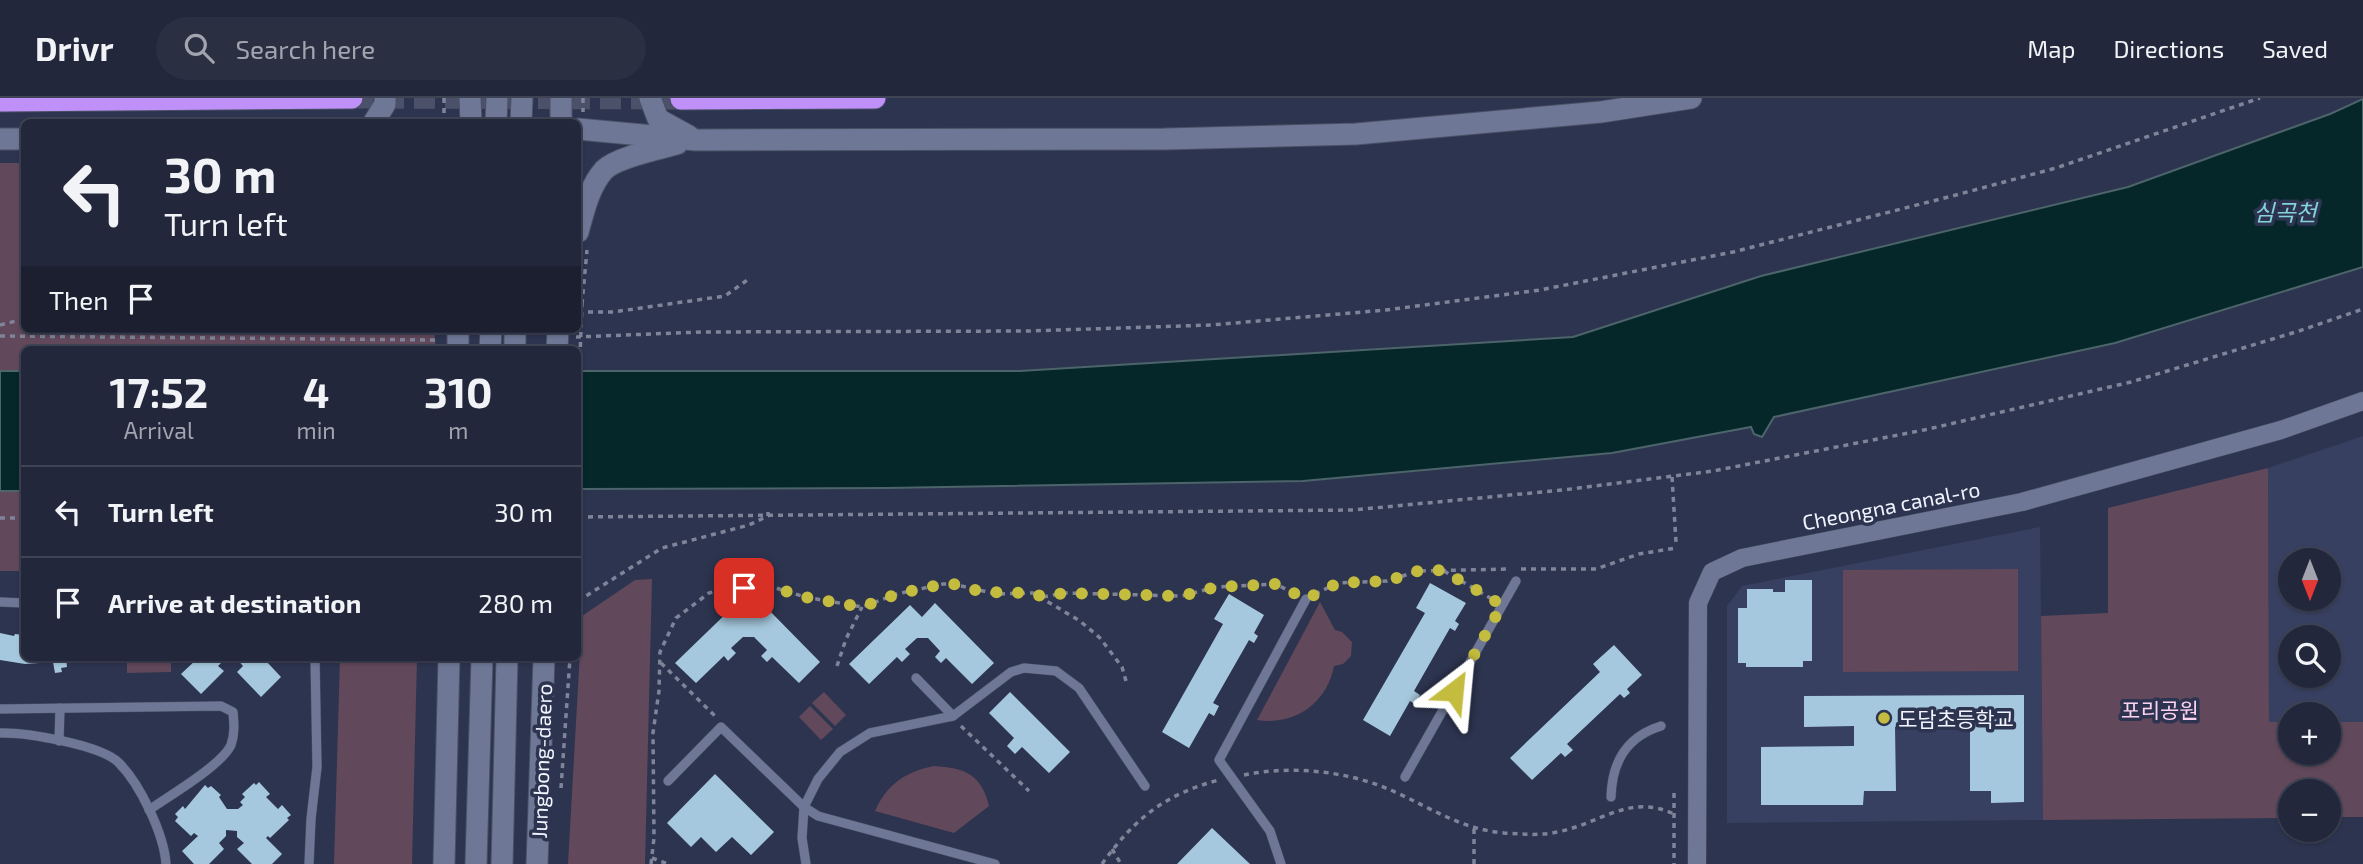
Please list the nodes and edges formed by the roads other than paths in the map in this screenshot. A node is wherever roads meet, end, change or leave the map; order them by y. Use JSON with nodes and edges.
{"nodes":[{"id":1,"x":352,"y":98,"type":"edge"},
{"id":2,"x":385,"y":98,"type":"edge"},
{"id":3,"x":470,"y":98,"type":"edge"},
{"id":4,"x":497,"y":98,"type":"edge"},
{"id":5,"x":522,"y":98,"type":"edge"},
{"id":6,"x":561,"y":98,"type":"edge"},
{"id":7,"x":650,"y":98,"type":"edge"},
{"id":8,"x":875,"y":98,"type":"edge"},
{"id":9,"x":1691,"y":98,"type":"edge"},
{"id":10,"x":681,"y":99,"type":"edge"},
{"id":11,"x":0,"y":101,"type":"edge"},
{"id":12,"x":376,"y":119,"type":"edge"},
{"id":13,"x":471,"y":119,"type":"edge"},
{"id":14,"x":496,"y":119,"type":"edge"},
{"id":15,"x":521,"y":119,"type":"edge"},
{"id":16,"x":561,"y":119,"type":"edge"},
{"id":17,"x":581,"y":120,"type":"edge"},
{"id":18,"x":0,"y":139,"type":"edge"},
{"id":19,"x":21,"y":139,"type":"edge"},
{"id":20,"x":696,"y":140,"type":"junction"},
{"id":21,"x":581,"y":222,"type":"edge"},
{"id":22,"x":2363,"y":401,"type":"edge"},
{"id":23,"x":1516,"y":581,"type":"dead end"},
{"id":24,"x":1306,"y":599,"type":"road end"},
{"id":25,"x":0,"y":602,"type":"edge"},
{"id":26,"x":21,"y":603,"type":"edge"},
{"id":27,"x":315,"y":661,"type":"edge"},
{"id":28,"x":449,"y":661,"type":"edge"},
{"id":29,"x":482,"y":661,"type":"edge"},
{"id":30,"x":507,"y":661,"type":"edge"},
{"id":31,"x":544,"y":661,"type":"edge"},
{"id":32,"x":916,"y":678,"type":"dead end"},
{"id":33,"x":60,"y":708,"type":"junction"},
{"id":34,"x":0,"y":709,"type":"edge"},
{"id":35,"x":953,"y":716,"type":"junction"},
{"id":36,"x":1661,"y":726,"type":"dead end"},
{"id":37,"x":0,"y":733,"type":"edge"},
{"id":38,"x":60,"y":741,"type":"junction"},
{"id":39,"x":1405,"y":777,"type":"dead end"},
{"id":40,"x":668,"y":781,"type":"dead end"},
{"id":41,"x":1145,"y":786,"type":"dead end"},
{"id":42,"x":1611,"y":797,"type":"dead end"},
{"id":43,"x":804,"y":807,"type":"junction"},
{"id":44,"x":149,"y":810,"type":"junction"},
{"id":45,"x":166,"y":864,"type":"edge"},
{"id":46,"x":309,"y":864,"type":"edge"},
{"id":47,"x":444,"y":864,"type":"edge"},
{"id":48,"x":476,"y":864,"type":"edge"},
{"id":49,"x":502,"y":864,"type":"edge"},
{"id":50,"x":537,"y":864,"type":"edge"},
{"id":51,"x":806,"y":864,"type":"edge"},
{"id":52,"x":995,"y":864,"type":"edge"},
{"id":53,"x":1281,"y":864,"type":"edge"},
{"id":54,"x":1696,"y":864,"type":"edge"}],
"edges":[{"from":1,"to":11,"type":"highway"},
{"from":2,"to":12,"type":"street"},
{"from":3,"to":13,"type":"street"},
{"from":4,"to":14,"type":"street","bridge":true},
{"from":5,"to":15,"type":"street","bridge":true},
{"from":6,"to":16,"type":"street"},
{"from":7,"to":20,"type":"street"},
{"from":8,"to":10,"type":"highway"},
{"from":9,"to":20,"type":"street"},
{"from":17,"to":20,"type":"street"},
{"from":18,"to":19,"type":"street"},
{"from":20,"to":21,"type":"street"},
{"from":22,"to":54,"type":"street","name":"Cheongna canal-ro"},
{"from":23,"to":39,"type":"lane"},
{"from":24,"to":53,"type":"lane"},
{"from":25,"to":26,"type":"lane"},
{"from":27,"to":46,"type":"lane"},
{"from":28,"to":47,"type":"street"},
{"from":29,"to":48,"type":"street"},
{"from":30,"to":49,"type":"street","name":"Jungbong-daero"},
{"from":31,"to":50,"type":"street","name":"Jungbong-daero"},
{"from":32,"to":35,"type":"lane"},
{"from":33,"to":34,"type":"lane"},
{"from":33,"to":38,"type":"lane"},
{"from":33,"to":44,"type":"lane"},
{"from":35,"to":41,"type":"lane"},
{"from":35,"to":43,"type":"lane"},
{"from":36,"to":42,"type":"lane"},
{"from":37,"to":38,"type":"lane"},
{"from":38,"to":44,"type":"lane"},
{"from":40,"to":43,"type":"lane"},
{"from":43,"to":51,"type":"lane"},
{"from":43,"to":52,"type":"lane"},
{"from":44,"to":45,"type":"lane"}]}
